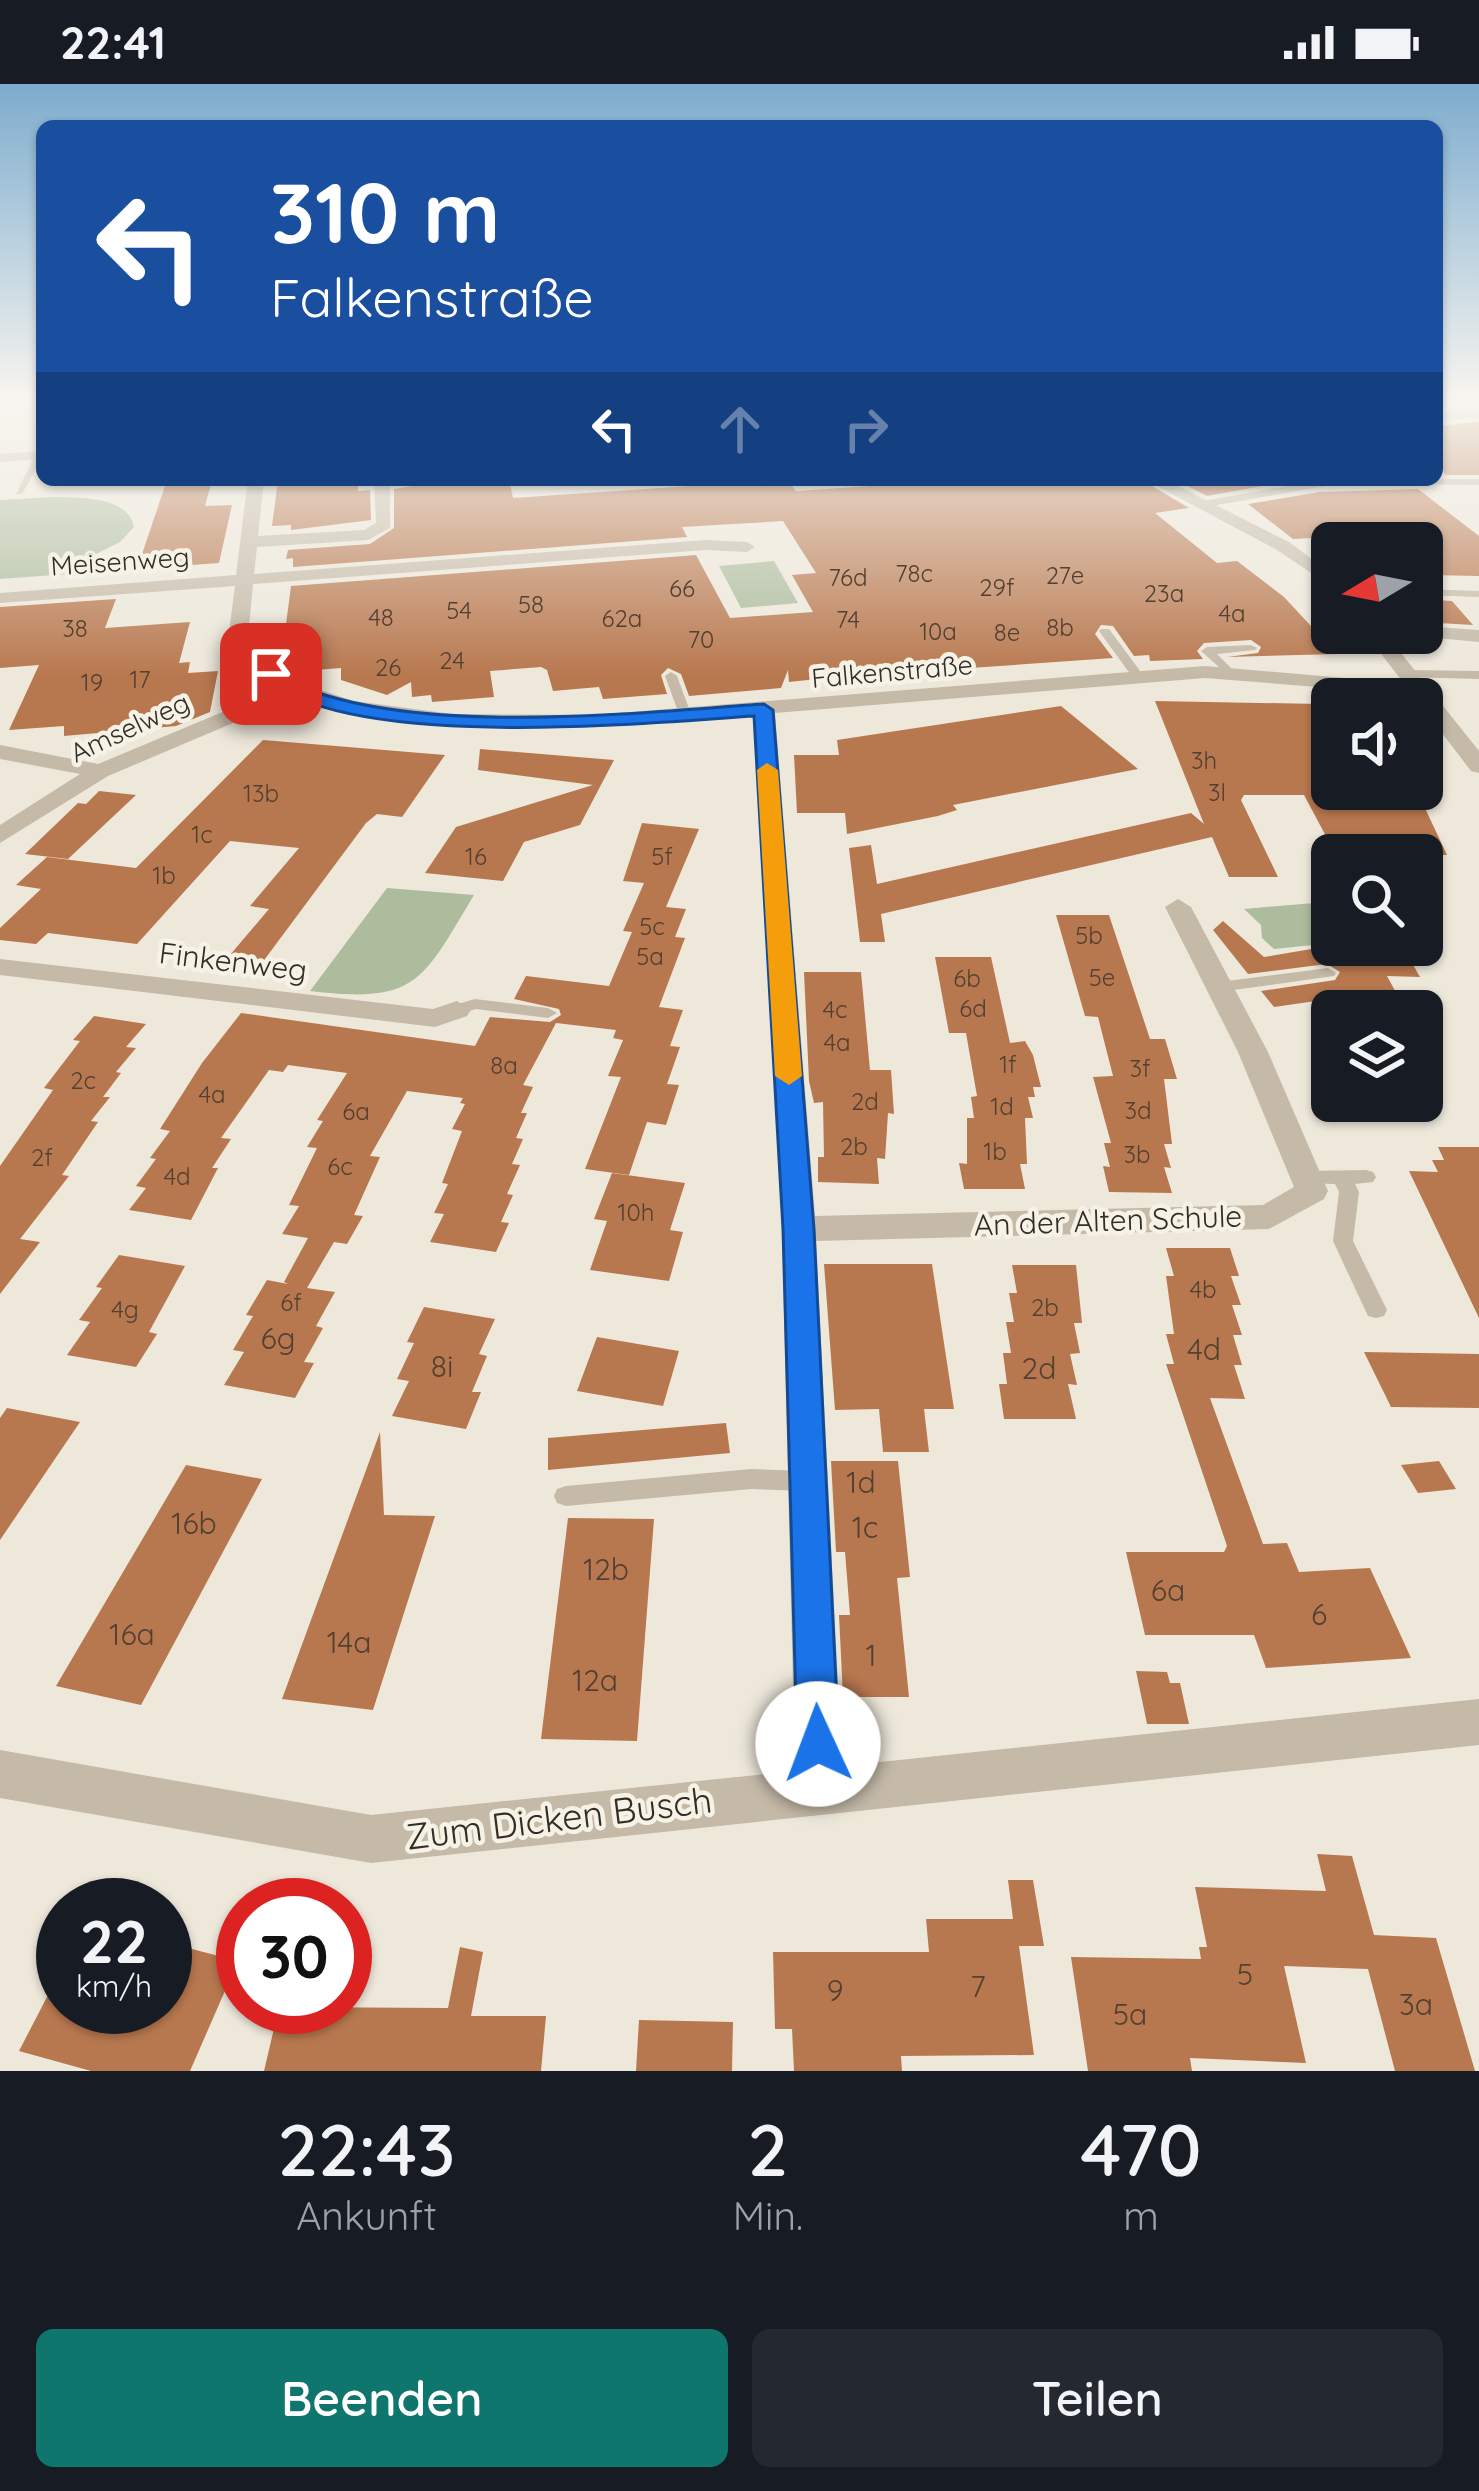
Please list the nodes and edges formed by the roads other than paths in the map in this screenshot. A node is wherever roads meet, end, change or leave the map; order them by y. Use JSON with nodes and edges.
{"nodes":[{"id":1,"x":255,"y":491,"type":"edge"},
{"id":2,"x":382,"y":491,"type":"edge"},
{"id":3,"x":1175,"y":491,"type":"edge"},
{"id":4,"x":1281,"y":491,"type":"edge"},
{"id":5,"x":1200,"y":503,"type":"junction"},
{"id":6,"x":250,"y":542,"type":"junction"},
{"id":7,"x":747,"y":547,"type":"dead end"},
{"id":8,"x":1311,"y":567,"type":"edge"},
{"id":9,"x":243,"y":579,"type":"junction"},
{"id":10,"x":1443,"y":592,"type":"edge"},
{"id":11,"x":1479,"y":593,"type":"edge"},
{"id":12,"x":0,"y":598,"type":"edge"},
{"id":13,"x":1105,"y":631,"type":"dead end"},
{"id":14,"x":1443,"y":633,"type":"edge"},
{"id":15,"x":1479,"y":636,"type":"edge"},
{"id":16,"x":1251,"y":648,"type":"dead end"},
{"id":17,"x":1392,"y":654,"type":"edge"},
{"id":18,"x":1228,"y":672,"type":"junction"},
{"id":19,"x":1479,"y":675,"type":"edge"},
{"id":20,"x":671,"y":676,"type":"dead end"},
{"id":21,"x":1339,"y":678,"type":"edge"},
{"id":22,"x":1410,"y":678,"type":"edge"},
{"id":23,"x":1140,"y":679,"type":"junction"},
{"id":24,"x":1443,"y":679,"type":"edge"},
{"id":25,"x":293,"y":690,"type":"junction"},
{"id":26,"x":764,"y":710,"type":"junction"},
{"id":27,"x":685,"y":714,"type":"junction"},
{"id":28,"x":1443,"y":720,"type":"edge"},
{"id":29,"x":0,"y":752,"type":"edge"},
{"id":30,"x":1479,"y":766,"type":"edge"},
{"id":31,"x":100,"y":771,"type":"junction"},
{"id":32,"x":0,"y":836,"type":"edge"},
{"id":33,"x":1178,"y":907,"type":"dead end"},
{"id":34,"x":0,"y":968,"type":"edge"},
{"id":35,"x":1328,"y":973,"type":"dead end"},
{"id":36,"x":1219,"y":987,"type":"junction"},
{"id":37,"x":457,"y":1010,"type":"joint"},
{"id":38,"x":548,"y":1012,"type":"dead end"},
{"id":39,"x":1366,"y":1177,"type":"dead end"},
{"id":40,"x":1306,"y":1178,"type":"junction"},
{"id":41,"x":1342,"y":1178,"type":"junction"},
{"id":42,"x":799,"y":1229,"type":"junction"},
{"id":43,"x":1376,"y":1310,"type":"dead end"},
{"id":44,"x":808,"y":1481,"type":"junction"},
{"id":45,"x":566,"y":1496,"type":"dead end"},
{"id":46,"x":1479,"y":1722,"type":"edge"},
{"id":47,"x":0,"y":1774,"type":"edge"},
{"id":48,"x":819,"y":1788,"type":"junction"}],
"edges":[{"from":1,"to":6,"type":"street"},
{"from":2,"to":6,"type":"street"},
{"from":3,"to":5,"type":"street"},
{"from":4,"to":5,"type":"street"},
{"from":5,"to":8,"type":"street"},
{"from":6,"to":9,"type":"street"},
{"from":7,"to":9,"type":"street","name":"Meisenweg"},
{"from":9,"to":12,"type":"street","name":"Meisenweg"},
{"from":9,"to":25,"type":"street","name":"Falkenstraße"},
{"from":10,"to":11,"type":"lane"},
{"from":13,"to":23,"type":"lane"},
{"from":14,"to":15,"type":"street"},
{"from":16,"to":18,"type":"lane"},
{"from":17,"to":22,"type":"street"},
{"from":18,"to":21,"type":"street","name":"Falkenstraße"},
{"from":18,"to":23,"type":"street","name":"Falkenstraße"},
{"from":19,"to":24,"type":"lane"},
{"from":20,"to":27,"type":"lane"},
{"from":23,"to":26,"type":"street","name":"Falkenstraße"},
{"from":25,"to":27,"type":"street","name":"Falkenstraße"},
{"from":25,"to":31,"type":"street","name":"Amselweg"},
{"from":26,"to":27,"type":"street","name":"Falkenstraße"},
{"from":26,"to":42,"type":"street"},
{"from":28,"to":30,"type":"street"},
{"from":29,"to":31,"type":"street"},
{"from":31,"to":32,"type":"street","name":"Amselweg"},
{"from":33,"to":36,"type":"street"},
{"from":34,"to":37,"type":"street","name":"Finkenweg"},
{"from":35,"to":36,"type":"lane"},
{"from":36,"to":40,"type":"street"},
{"from":37,"to":38,"type":"lane"},
{"from":39,"to":41,"type":"lane"},
{"from":40,"to":41,"type":"lane"},
{"from":40,"to":42,"type":"street","name":"An der Alten Schule"},
{"from":41,"to":43,"type":"lane"},
{"from":42,"to":44,"type":"street"},
{"from":44,"to":45,"type":"lane"},
{"from":44,"to":48,"type":"street"},
{"from":46,"to":48,"type":"street","name":"Zum Dicken Busch"},
{"from":47,"to":48,"type":"street","name":"Zum Dicken Busch"}]}
